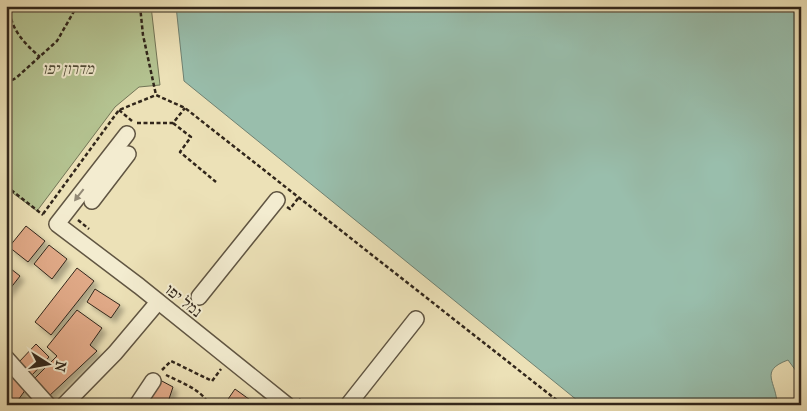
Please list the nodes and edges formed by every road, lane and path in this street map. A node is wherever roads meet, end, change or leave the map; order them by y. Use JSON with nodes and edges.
{"nodes":[{"id":1,"x":8,"y":6,"type":"edge"},
{"id":2,"x":77,"y":6,"type":"edge"},
{"id":3,"x":140,"y":6,"type":"edge"},
{"id":4,"x":40,"y":57,"type":"junction"},
{"id":5,"x":6,"y":83,"type":"edge"},
{"id":6,"x":156,"y":95,"type":"junction"},
{"id":7,"x":185,"y":108,"type":"junction"},
{"id":8,"x":119,"y":110,"type":"junction"},
{"id":9,"x":173,"y":123,"type":"junction"},
{"id":10,"x":127,"y":134,"type":"dead end"},
{"id":11,"x":128,"y":154,"type":"dead end"},
{"id":12,"x":216,"y":182,"type":"dead end"},
{"id":13,"x":6,"y":186,"type":"edge"},
{"id":14,"x":277,"y":200,"type":"dead end"},
{"id":15,"x":92,"y":201,"type":"dead end"},
{"id":16,"x":199,"y":297,"type":"dead end"},
{"id":17,"x":158,"y":302,"type":"junction"},
{"id":18,"x":416,"y":319,"type":"dead end"},
{"id":19,"x":6,"y":358,"type":"edge"},
{"id":20,"x":153,"y":381,"type":"dead end"},
{"id":21,"x":212,"y":381,"type":"dead end"},
{"id":22,"x":48,"y":405,"type":"edge"},
{"id":23,"x":64,"y":405,"type":"edge"},
{"id":24,"x":137,"y":405,"type":"edge"},
{"id":25,"x":209,"y":405,"type":"edge"},
{"id":26,"x":286,"y":405,"type":"edge"},
{"id":27,"x":348,"y":405,"type":"edge"},
{"id":28,"x":563,"y":405,"type":"edge"}],
"edges":[{"from":1,"to":4,"type":"path"},
{"from":2,"to":4,"type":"path"},
{"from":3,"to":6,"type":"path"},
{"from":4,"to":5,"type":"path"},
{"from":6,"to":7,"type":"path"},
{"from":6,"to":8,"type":"path"},
{"from":7,"to":9,"type":"path"},
{"from":7,"to":28,"type":"path"},
{"from":8,"to":9,"type":"path"},
{"from":8,"to":13,"type":"path"},
{"from":9,"to":12,"type":"path"},
{"from":10,"to":17,"type":"street","name":"נמל יפו","one_way":true},
{"from":11,"to":15,"type":"street"},
{"from":14,"to":16,"type":"street"},
{"from":17,"to":23,"type":"street"},
{"from":17,"to":26,"type":"street","name":"נמל יפו"},
{"from":18,"to":27,"type":"street"},
{"from":19,"to":22,"type":"street"},
{"from":20,"to":24,"type":"street"},
{"from":21,"to":25,"type":"path"}]}
